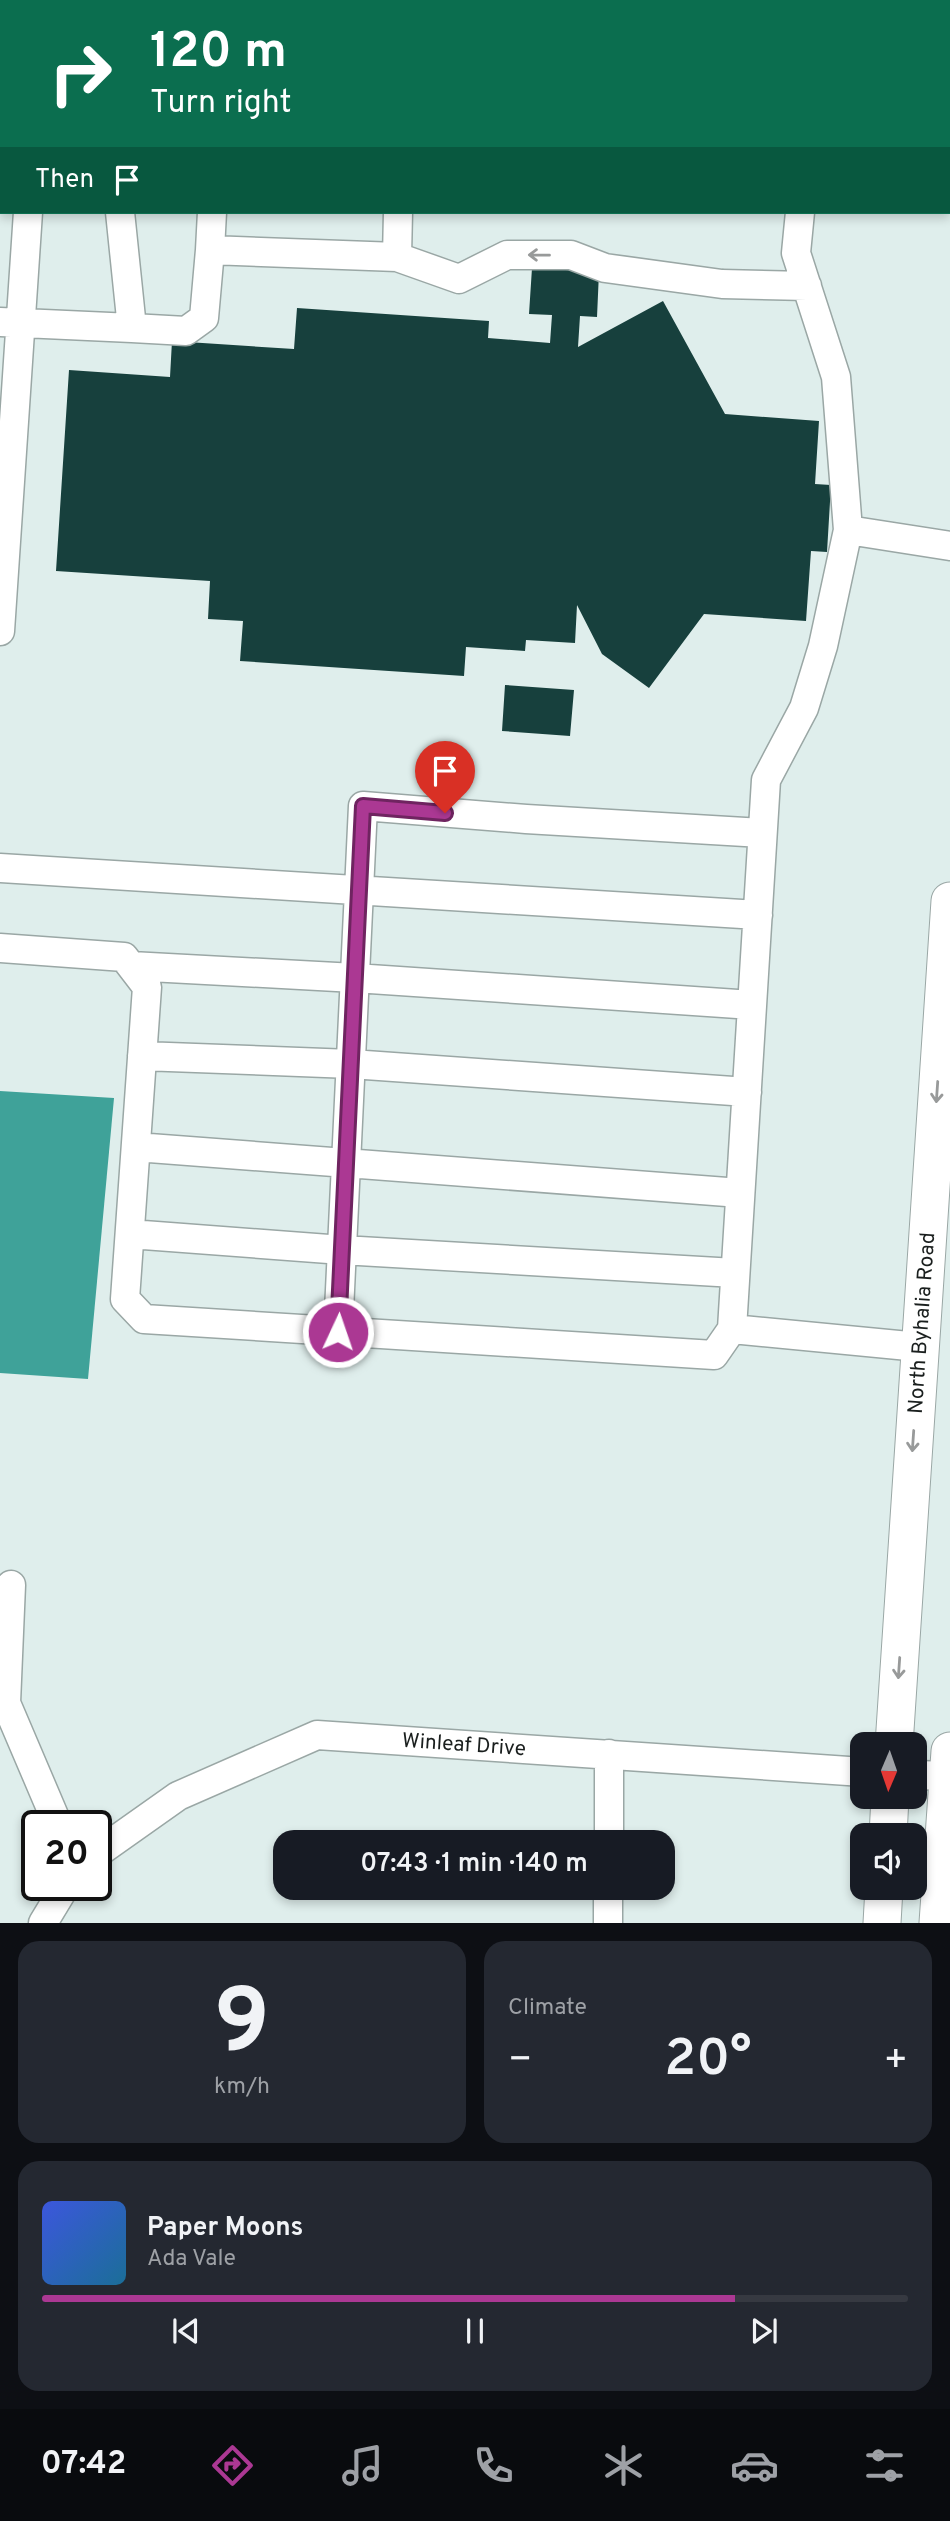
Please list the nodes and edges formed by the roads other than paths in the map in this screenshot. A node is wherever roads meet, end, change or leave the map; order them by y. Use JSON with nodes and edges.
{"nodes":[{"id":1,"x":28,"y":214,"type":"edge"},
{"id":2,"x":120,"y":214,"type":"edge"},
{"id":3,"x":212,"y":214,"type":"edge"},
{"id":4,"x":398,"y":214,"type":"edge"},
{"id":5,"x":800,"y":214,"type":"edge"},
{"id":6,"x":210,"y":250,"type":"junction"},
{"id":7,"x":397,"y":257,"type":"junction"},
{"id":8,"x":807,"y":286,"type":"junction"},
{"id":9,"x":10,"y":323,"type":"edge"},
{"id":10,"x":132,"y":328,"type":"junction"},
{"id":11,"x":849,"y":530,"type":"junction"},
{"id":12,"x":950,"y":546,"type":"edge"},
{"id":13,"x":0,"y":631,"type":"edge"},
{"id":14,"x":762,"y":833,"type":"junction"},
{"id":15,"x":0,"y":868,"type":"edge"},
{"id":16,"x":359,"y":890,"type":"junction"},
{"id":17,"x":950,"y":901,"type":"edge"},
{"id":18,"x":758,"y":915,"type":"junction"},
{"id":19,"x":0,"y":948,"type":"edge"},
{"id":20,"x":131,"y":966,"type":"junction"},
{"id":21,"x":355,"y":978,"type":"junction"},
{"id":22,"x":752,"y":1005,"type":"junction"},
{"id":23,"x":142,"y":1056,"type":"junction"},
{"id":24,"x":351,"y":1064,"type":"junction"},
{"id":25,"x":747,"y":1092,"type":"junction"},
{"id":26,"x":136,"y":1147,"type":"junction"},
{"id":27,"x":346,"y":1165,"type":"junction"},
{"id":28,"x":740,"y":1193,"type":"junction"},
{"id":29,"x":130,"y":1234,"type":"junction"},
{"id":30,"x":342,"y":1250,"type":"junction"},
{"id":31,"x":735,"y":1273,"type":"junction"},
{"id":32,"x":732,"y":1329,"type":"junction"},
{"id":33,"x":338,"y":1332,"type":"junction"},
{"id":34,"x":919,"y":1347,"type":"junction"},
{"id":35,"x":11,"y":1585,"type":"dead end"},
{"id":36,"x":895,"y":1732,"type":"edge"},
{"id":37,"x":609,"y":1754,"type":"junction"},
{"id":38,"x":941,"y":1769,"type":"edge"},
{"id":39,"x":850,"y":1771,"type":"edge"},
{"id":40,"x":52,"y":1810,"type":"edge"},
{"id":41,"x":608,"y":1830,"type":"edge"},
{"id":42,"x":112,"y":1843,"type":"edge"},
{"id":43,"x":608,"y":1900,"type":"edge"},
{"id":44,"x":883,"y":1900,"type":"edge"},
{"id":45,"x":56,"y":1901,"type":"edge"},
{"id":46,"x":43,"y":1923,"type":"edge"},
{"id":47,"x":608,"y":1923,"type":"edge"},
{"id":48,"x":882,"y":1923,"type":"edge"},
{"id":49,"x":938,"y":1923,"type":"edge"}],
"edges":[{"from":1,"to":9,"type":"street"},
{"from":2,"to":10,"type":"street"},
{"from":3,"to":6,"type":"street"},
{"from":4,"to":7,"type":"street"},
{"from":5,"to":8,"type":"street"},
{"from":6,"to":7,"type":"street"},
{"from":6,"to":10,"type":"street"},
{"from":8,"to":7,"type":"street","one_way":true},
{"from":8,"to":11,"type":"street"},
{"from":9,"to":10,"type":"street"},
{"from":9,"to":13,"type":"street"},
{"from":11,"to":12,"type":"street"},
{"from":11,"to":14,"type":"street"},
{"from":14,"to":16,"type":"street"},
{"from":14,"to":18,"type":"street"},
{"from":15,"to":16,"type":"street"},
{"from":16,"to":18,"type":"street"},
{"from":16,"to":21,"type":"street"},
{"from":17,"to":34,"type":"main road","name":"North Byhalia Road","one_way":true},
{"from":18,"to":22,"type":"street"},
{"from":19,"to":20,"type":"street"},
{"from":20,"to":21,"type":"street"},
{"from":20,"to":23,"type":"street"},
{"from":21,"to":22,"type":"street"},
{"from":21,"to":24,"type":"street"},
{"from":22,"to":25,"type":"street"},
{"from":23,"to":24,"type":"street"},
{"from":23,"to":26,"type":"street"},
{"from":24,"to":25,"type":"street"},
{"from":24,"to":27,"type":"street"},
{"from":25,"to":28,"type":"street"},
{"from":26,"to":27,"type":"street"},
{"from":26,"to":29,"type":"street"},
{"from":27,"to":28,"type":"street"},
{"from":27,"to":30,"type":"street"},
{"from":28,"to":31,"type":"street"},
{"from":29,"to":30,"type":"street"},
{"from":29,"to":33,"type":"street"},
{"from":30,"to":31,"type":"street"},
{"from":30,"to":33,"type":"street"},
{"from":31,"to":32,"type":"street"},
{"from":32,"to":33,"type":"street"},
{"from":32,"to":34,"type":"street"},
{"from":34,"to":36,"type":"main road","name":"North Byhalia Road","one_way":true},
{"from":35,"to":40,"type":"street"},
{"from":37,"to":39,"type":"street","name":"Winleaf Drive"},
{"from":37,"to":41,"type":"street"},
{"from":37,"to":42,"type":"street","name":"Winleaf Drive"},
{"from":38,"to":49,"type":"main road"},
{"from":43,"to":47,"type":"street"},
{"from":44,"to":48,"type":"main road"},
{"from":45,"to":46,"type":"street"}]}
